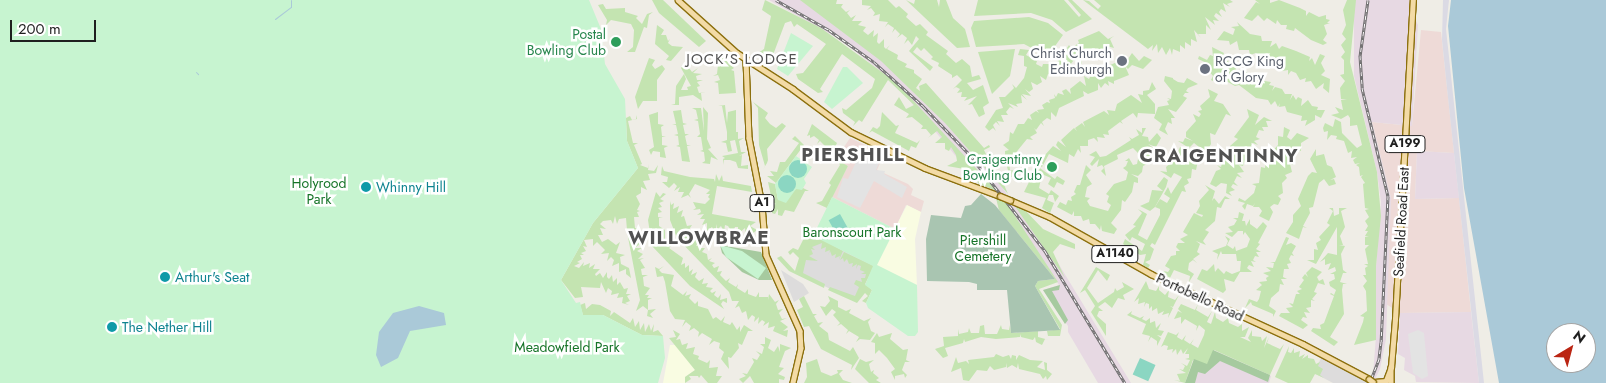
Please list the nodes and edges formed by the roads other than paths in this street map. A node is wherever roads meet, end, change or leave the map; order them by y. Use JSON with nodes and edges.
{"nodes":[{"id":1,"x":678,"y":0,"type":"edge"},
{"id":2,"x":1413,"y":0,"type":"edge"},
{"id":3,"x":746,"y":60,"type":"junction"},
{"id":4,"x":1371,"y":381,"type":"edge"},
{"id":5,"x":1387,"y":382,"type":"edge"},
{"id":6,"x":794,"y":383,"type":"edge"}],
"edges":[{"from":1,"to":3,"type":"main road","name":"Portobello Road"},
{"from":2,"to":5,"type":"main road","name":"Seafield Road East","number":"A199"},
{"from":3,"to":4,"type":"main road","name":"Portobello Road","number":"A1140","bridge":true},
{"from":3,"to":6,"type":"main road","number":"A1"},
{"from":4,"to":5,"type":"main road","number":"A1140"}]}
